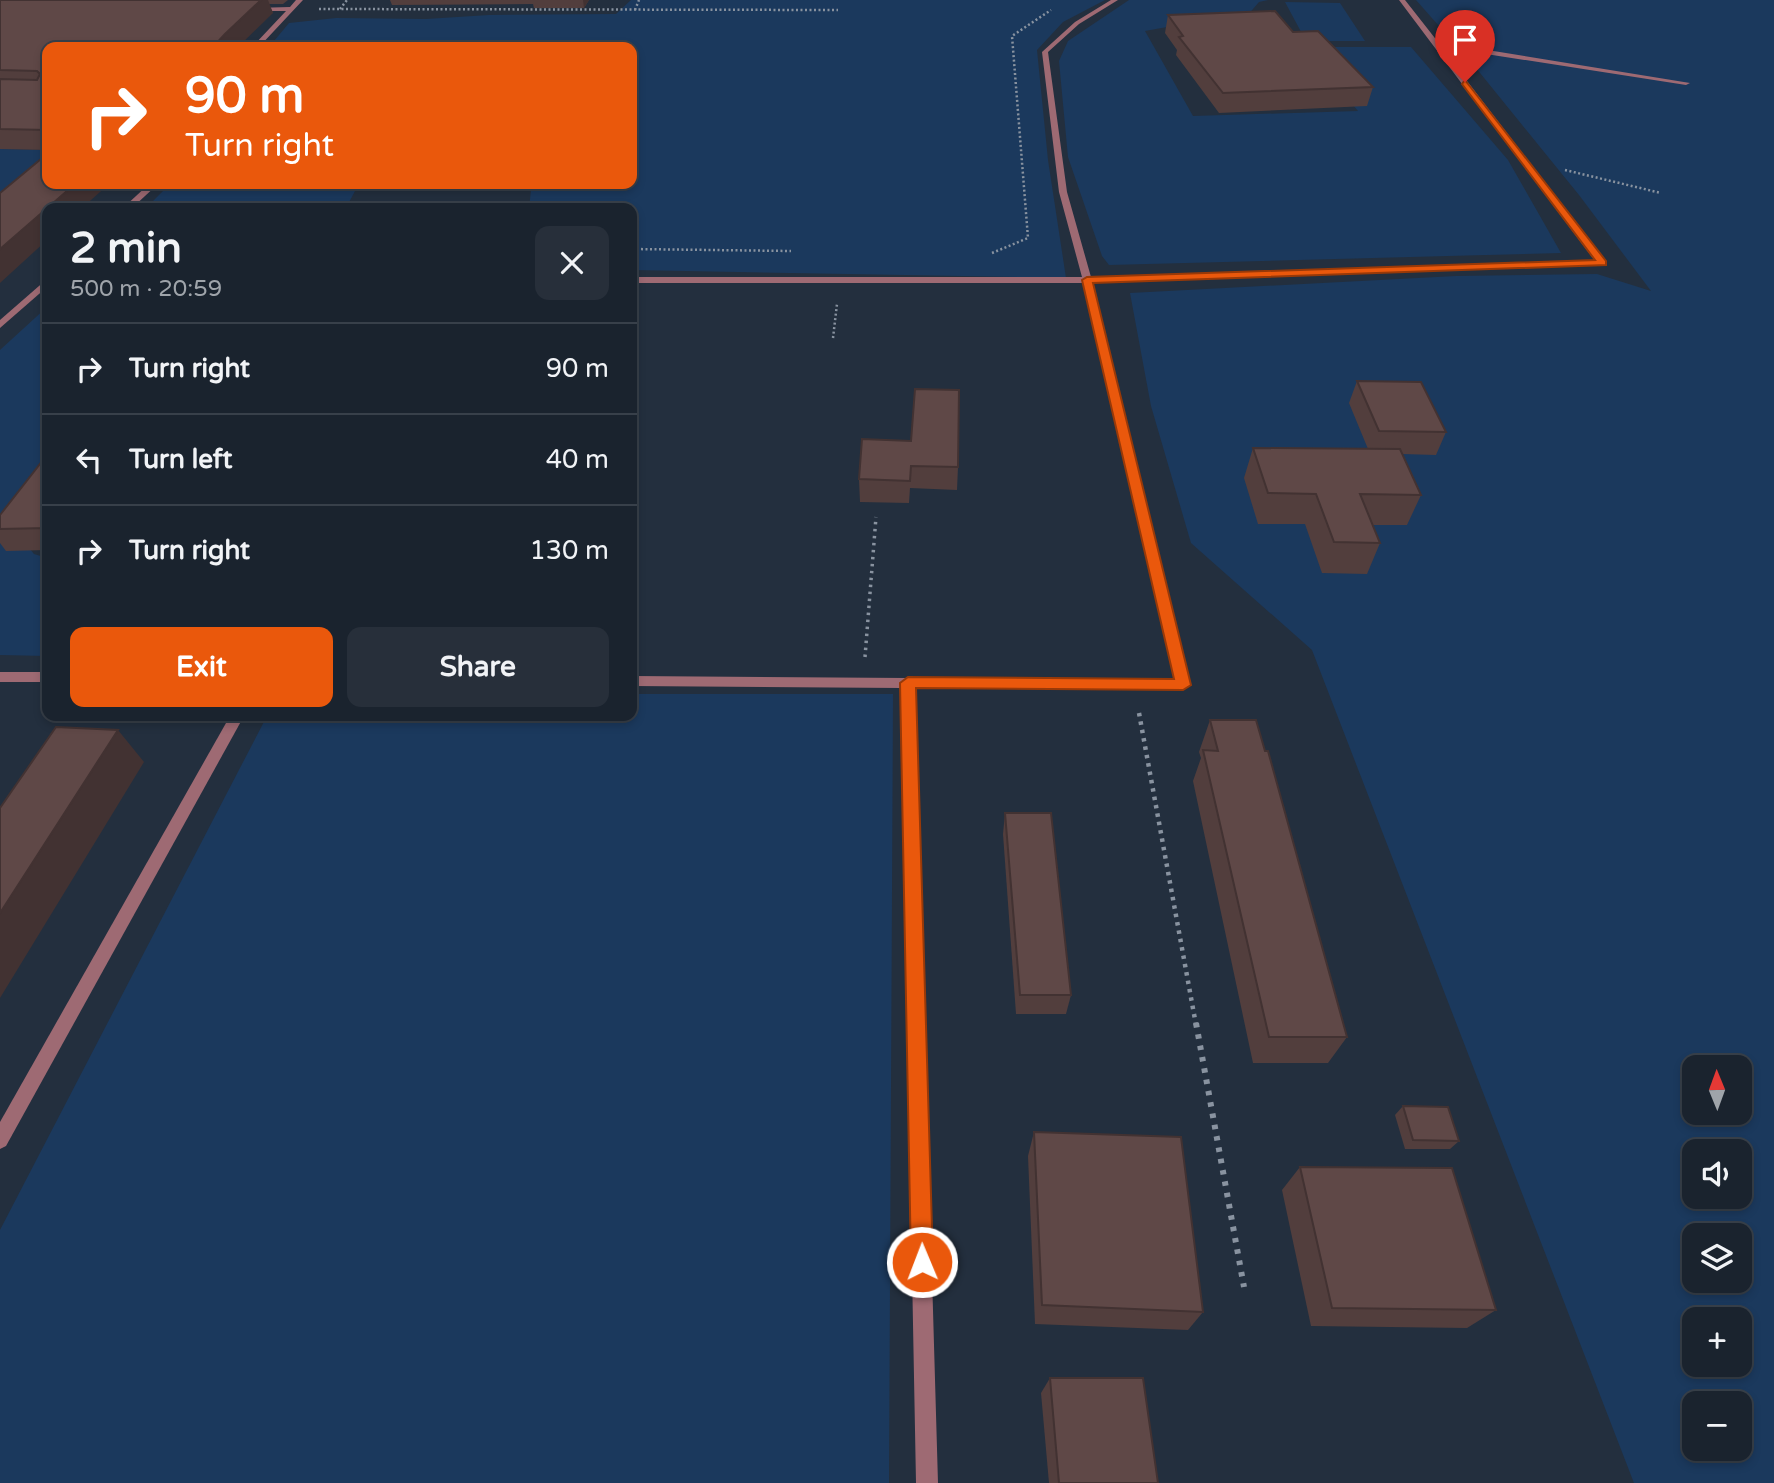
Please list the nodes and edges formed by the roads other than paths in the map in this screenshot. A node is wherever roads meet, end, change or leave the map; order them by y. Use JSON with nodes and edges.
{"nodes":[{"id":1,"x":300,"y":0,"type":"edge"},
{"id":2,"x":1115,"y":0,"type":"edge"},
{"id":3,"x":1402,"y":0,"type":"edge"},
{"id":4,"x":249,"y":9,"type":"edge"},
{"id":5,"x":290,"y":9,"type":"junction"},
{"id":6,"x":260,"y":42,"type":"edge"},
{"id":7,"x":1436,"y":44,"type":"junction"},
{"id":8,"x":1686,"y":83,"type":"dead end"},
{"id":9,"x":148,"y":189,"type":"edge"},
{"id":10,"x":133,"y":203,"type":"edge"},
{"id":11,"x":637,"y":280,"type":"edge"},
{"id":12,"x":1087,"y":280,"type":"junction"},
{"id":13,"x":42,"y":287,"type":"edge"},
{"id":14,"x":0,"y":325,"type":"edge"},
{"id":15,"x":0,"y":677,"type":"edge"},
{"id":16,"x":42,"y":677,"type":"edge"},
{"id":17,"x":637,"y":681,"type":"edge"},
{"id":18,"x":908,"y":683,"type":"junction"},
{"id":19,"x":234,"y":721,"type":"edge"},
{"id":20,"x":0,"y":1140,"type":"edge"},
{"id":21,"x":927,"y":1483,"type":"edge"}],
"edges":[{"from":1,"to":5,"type":"street"},
{"from":2,"to":12,"type":"street"},
{"from":3,"to":7,"type":"street"},
{"from":4,"to":5,"type":"street"},
{"from":5,"to":6,"type":"street"},
{"from":7,"to":8,"type":"street"},
{"from":7,"to":12,"type":"street"},
{"from":9,"to":10,"type":"street"},
{"from":11,"to":12,"type":"street"},
{"from":12,"to":18,"type":"street"},
{"from":13,"to":14,"type":"street"},
{"from":15,"to":16,"type":"street"},
{"from":17,"to":18,"type":"street"},
{"from":18,"to":21,"type":"street"},
{"from":19,"to":20,"type":"street"}]}
